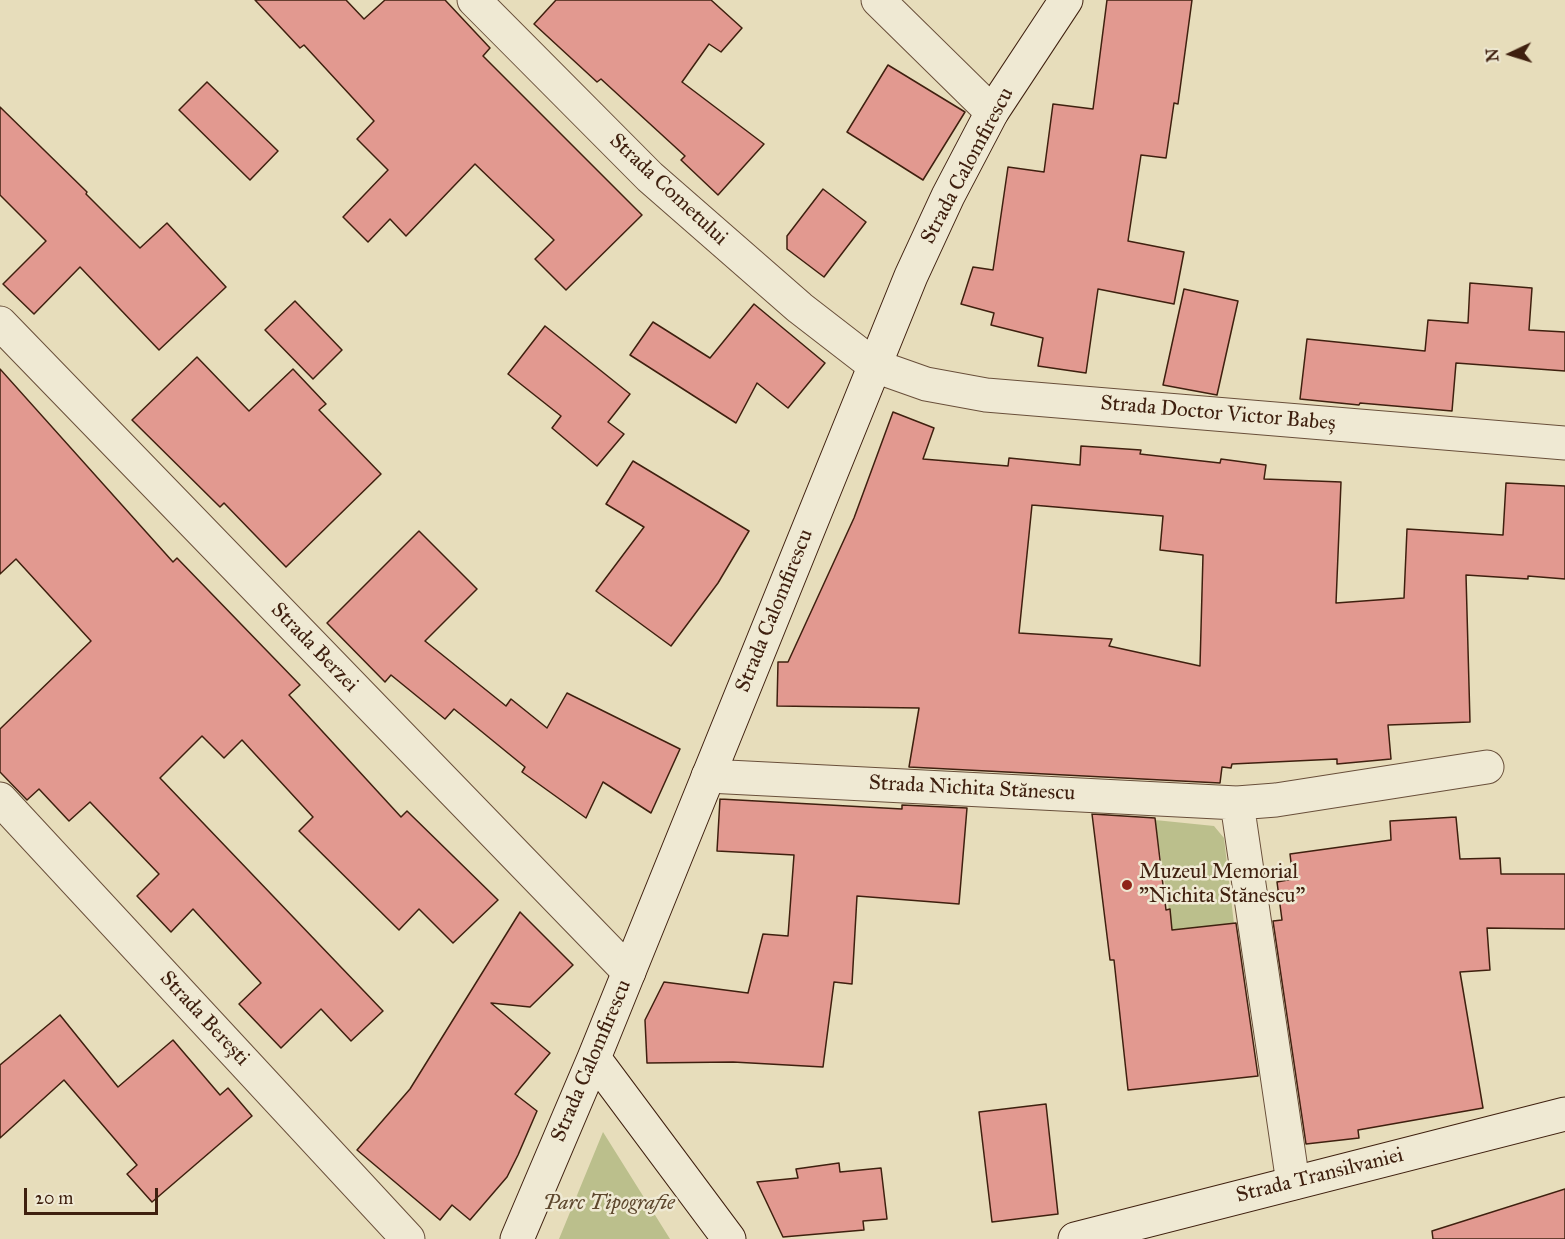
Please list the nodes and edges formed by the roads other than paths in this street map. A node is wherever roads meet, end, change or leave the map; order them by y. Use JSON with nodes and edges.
{"nodes":[{"id":1,"x":474,"y":0,"type":"edge"},
{"id":2,"x":878,"y":0,"type":"edge"},
{"id":3,"x":1066,"y":0,"type":"edge"},
{"id":4,"x":993,"y":112,"type":"junction"},
{"id":5,"x":0,"y":323,"type":"edge"},
{"id":6,"x":874,"y":366,"type":"junction"},
{"id":7,"x":1565,"y":443,"type":"edge"},
{"id":8,"x":1487,"y":767,"type":"dead end"},
{"id":9,"x":708,"y":776,"type":"junction"},
{"id":10,"x":0,"y":800,"type":"edge"},
{"id":11,"x":1237,"y":803,"type":"junction"},
{"id":12,"x":629,"y":972,"type":"junction"},
{"id":13,"x":594,"y":1058,"type":"junction"},
{"id":14,"x":1565,"y":1114,"type":"edge"},
{"id":15,"x":1293,"y":1183,"type":"junction"},
{"id":16,"x":408,"y":1239,"type":"edge"},
{"id":17,"x":517,"y":1239,"type":"edge"},
{"id":18,"x":729,"y":1239,"type":"edge"},
{"id":19,"x":1075,"y":1239,"type":"edge"}],
"edges":[{"from":1,"to":6,"type":"street","name":"Strada Cometului"},
{"from":2,"to":4,"type":"street"},
{"from":3,"to":4,"type":"street","name":"Strada Calomfirescu"},
{"from":4,"to":6,"type":"street","name":"Strada Calomfirescu"},
{"from":5,"to":12,"type":"street","name":"Strada Berzei"},
{"from":6,"to":7,"type":"street","name":"Strada Doctor Victor Babeș"},
{"from":6,"to":9,"type":"street","name":"Strada Calomfirescu"},
{"from":8,"to":11,"type":"street","name":"Strada Nichita Stănescu"},
{"from":9,"to":11,"type":"street","name":"Strada Nichita Stănescu"},
{"from":9,"to":12,"type":"street","name":"Strada Calomfirescu"},
{"from":10,"to":16,"type":"street","name":"Strada Berești"},
{"from":11,"to":15,"type":"street"},
{"from":12,"to":13,"type":"street","name":"Strada Calomfirescu"},
{"from":13,"to":17,"type":"street","name":"Strada Calomfirescu"},
{"from":13,"to":18,"type":"street"},
{"from":14,"to":15,"type":"street","name":"Strada Transilvaniei"},
{"from":15,"to":19,"type":"street","name":"Strada Transilvaniei"}]}
